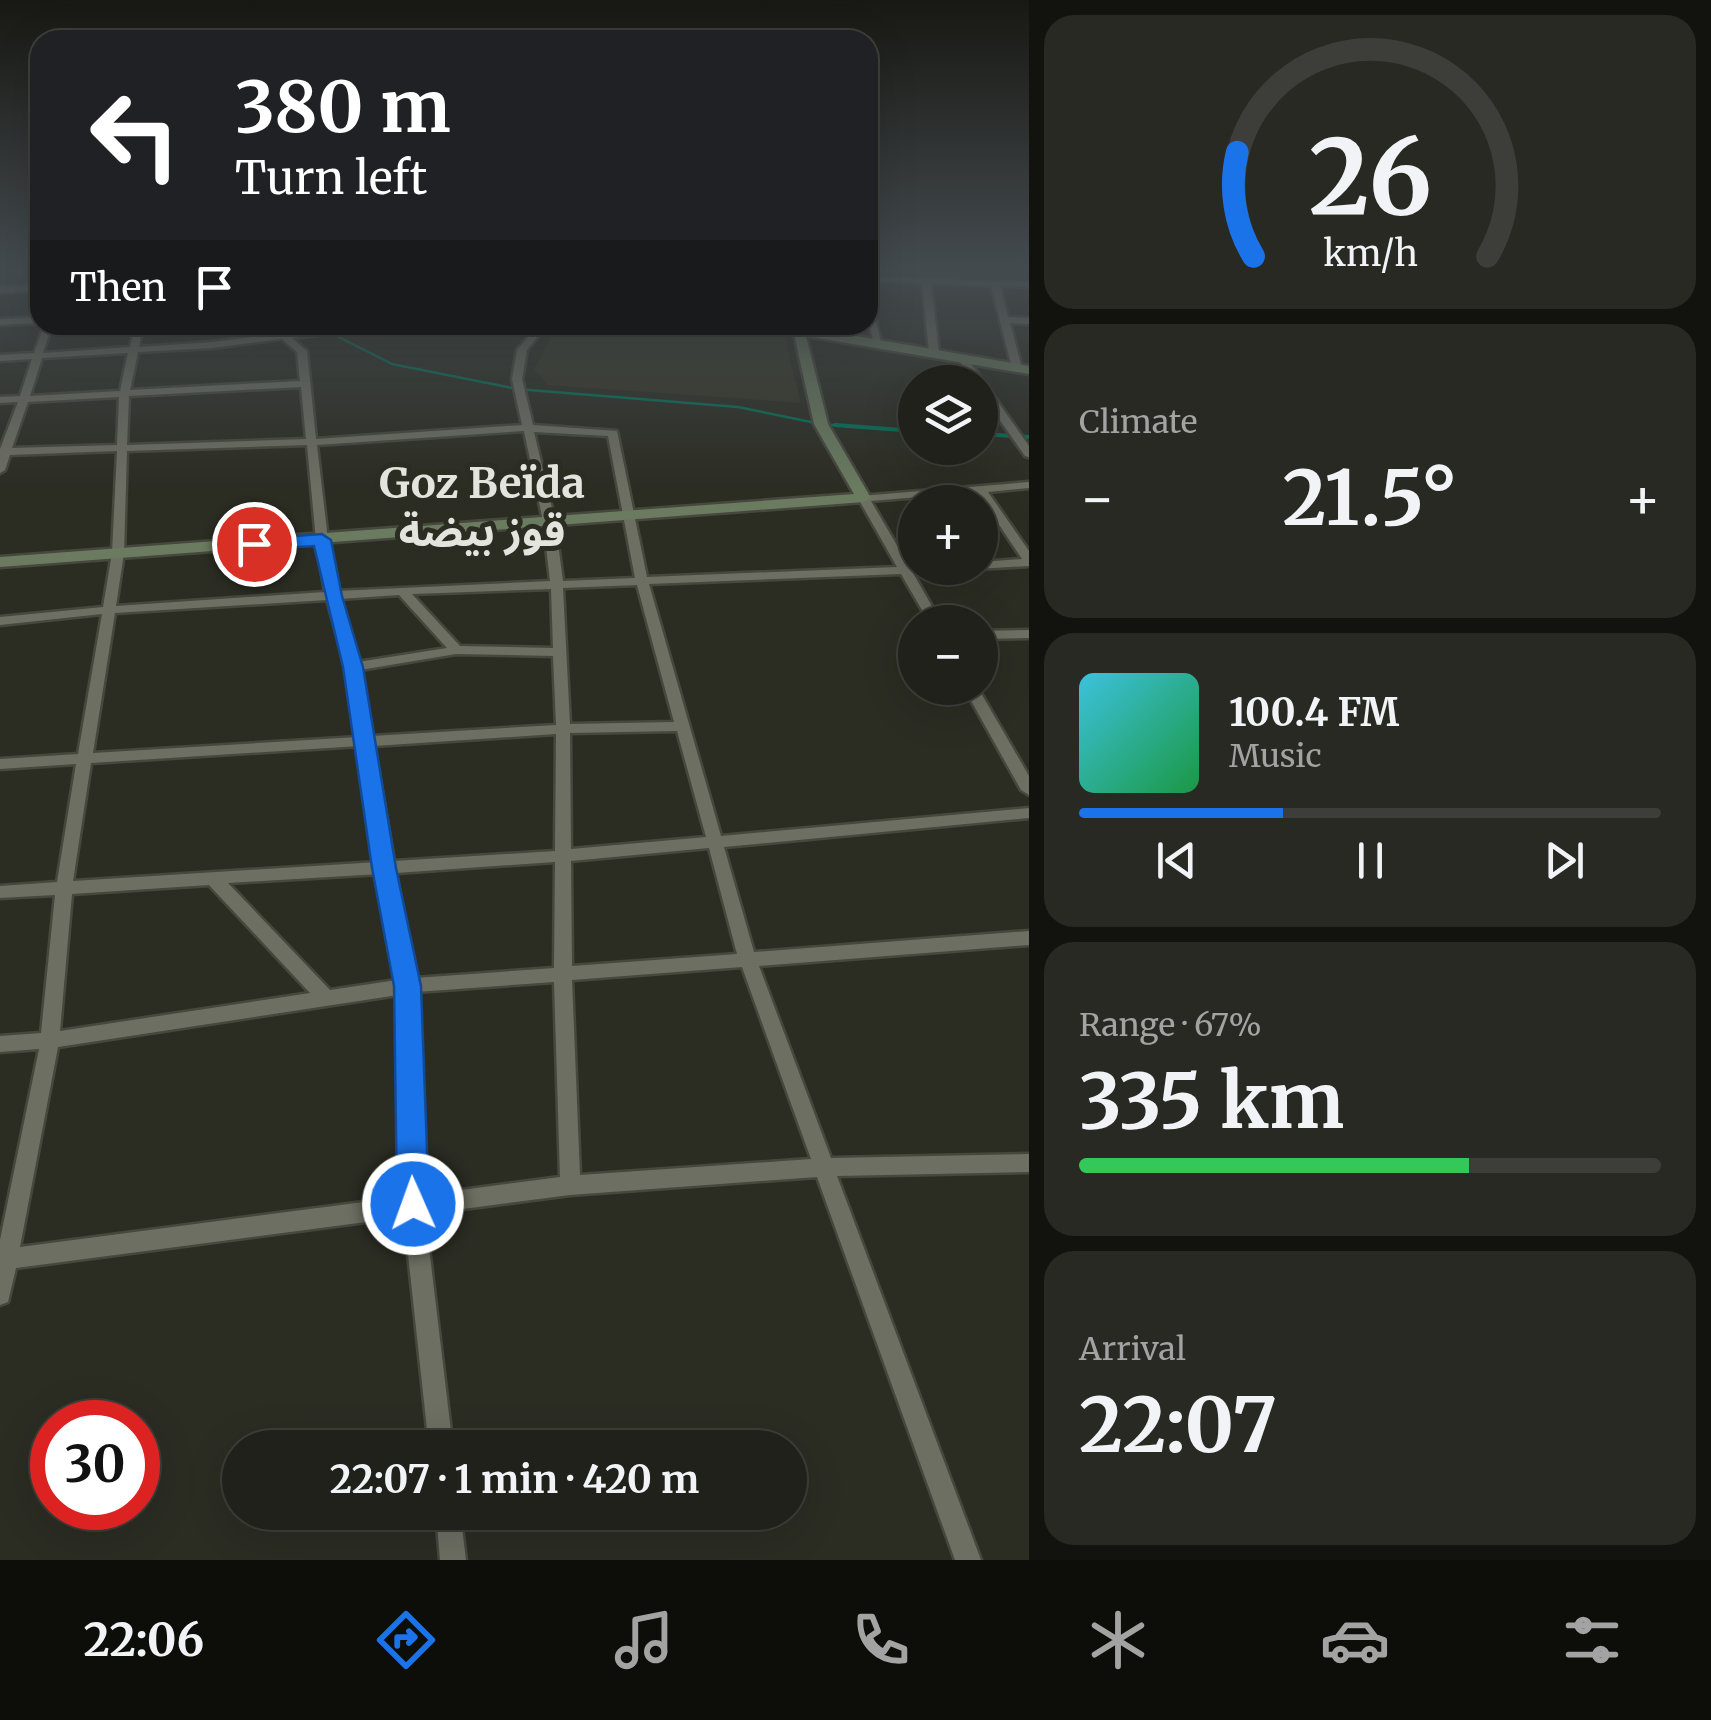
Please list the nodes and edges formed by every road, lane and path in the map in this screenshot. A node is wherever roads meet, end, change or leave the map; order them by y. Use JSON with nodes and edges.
{"nodes":[{"id":1,"x":42,"y":344,"type":"edge"},
{"id":2,"x":133,"y":344,"type":"edge"},
{"id":3,"x":211,"y":344,"type":"edge"},
{"id":4,"x":294,"y":344,"type":"edge"},
{"id":5,"x":529,"y":344,"type":"edge"},
{"id":6,"x":802,"y":344,"type":"edge"},
{"id":7,"x":879,"y":344,"type":"edge"},
{"id":8,"x":933,"y":344,"type":"edge"},
{"id":9,"x":1014,"y":344,"type":"edge"},
{"id":10,"x":131,"y":351,"type":"junction"},
{"id":11,"x":934,"y":352,"type":"junction"},
{"id":12,"x":38,"y":356,"type":"junction"},
{"id":13,"x":962,"y":357,"type":"junction"},
{"id":14,"x":0,"y":358,"type":"edge"},
{"id":15,"x":967,"y":365,"type":"edge"},
{"id":16,"x":1023,"y":369,"type":"edge"},
{"id":17,"x":307,"y":384,"type":"junction"},
{"id":18,"x":124,"y":394,"type":"junction"},
{"id":19,"x":23,"y":399,"type":"junction"},
{"id":20,"x":0,"y":400,"type":"edge"},
{"id":21,"x":998,"y":411,"type":"edge"},
{"id":22,"x":526,"y":428,"type":"junction"},
{"id":23,"x":311,"y":442,"type":"junction"},
{"id":24,"x":120,"y":447,"type":"junction"},
{"id":25,"x":2,"y":452,"type":"edge"},
{"id":26,"x":1028,"y":454,"type":"edge"},
{"id":27,"x":0,"y":470,"type":"edge"},
{"id":28,"x":1028,"y":485,"type":"edge"},
{"id":29,"x":998,"y":488,"type":"edge"},
{"id":30,"x":898,"y":496,"type":"edge"},
{"id":31,"x":864,"y":498,"type":"junction"},
{"id":32,"x":626,"y":514,"type":"junction"},
{"id":33,"x":998,"y":516,"type":"edge"},
{"id":34,"x":549,"y":521,"type":"junction"},
{"id":35,"x":322,"y":540,"type":"junction"},
{"id":36,"x":118,"y":554,"type":"junction"},
{"id":37,"x":898,"y":558,"type":"edge"},
{"id":38,"x":1028,"y":561,"type":"edge"},
{"id":39,"x":0,"y":562,"type":"edge"},
{"id":40,"x":998,"y":564,"type":"edge"},
{"id":41,"x":898,"y":572,"type":"edge"},
{"id":42,"x":642,"y":582,"type":"junction"},
{"id":43,"x":557,"y":584,"type":"junction"},
{"id":44,"x":402,"y":590,"type":"junction"},
{"id":45,"x":332,"y":596,"type":"junction"},
{"id":46,"x":108,"y":610,"type":"junction"},
{"id":47,"x":0,"y":621,"type":"edge"},
{"id":48,"x":998,"y":634,"type":"edge"},
{"id":49,"x":1028,"y":634,"type":"edge"},
{"id":50,"x":456,"y":650,"type":"junction"},
{"id":51,"x":560,"y":652,"type":"junction"},
{"id":52,"x":353,"y":667,"type":"junction"},
{"id":53,"x":980,"y":705,"type":"edge"},
{"id":54,"x":684,"y":726,"type":"junction"},
{"id":55,"x":563,"y":729,"type":"junction"},
{"id":56,"x":363,"y":741,"type":"junction"},
{"id":57,"x":86,"y":758,"type":"junction"},
{"id":58,"x":0,"y":764,"type":"edge"},
{"id":59,"x":1028,"y":790,"type":"edge"},
{"id":60,"x":1028,"y":813,"type":"edge"},
{"id":61,"x":712,"y":842,"type":"junction"},
{"id":62,"x":561,"y":856,"type":"junction"},
{"id":63,"x":384,"y":868,"type":"junction"},
{"id":64,"x":212,"y":877,"type":"junction"},
{"id":65,"x":64,"y":887,"type":"junction"},
{"id":66,"x":0,"y":892,"type":"edge"},
{"id":67,"x":1028,"y":938,"type":"edge"},
{"id":68,"x":747,"y":957,"type":"junction"},
{"id":69,"x":562,"y":975,"type":"junction"},
{"id":70,"x":408,"y":986,"type":"junction"},
{"id":71,"x":324,"y":996,"type":"junction"},
{"id":72,"x":50,"y":1040,"type":"junction"},
{"id":73,"x":0,"y":1044,"type":"edge"},
{"id":74,"x":1028,"y":1163,"type":"edge"},
{"id":75,"x":824,"y":1167,"type":"junction"},
{"id":76,"x":570,"y":1185,"type":"junction"},
{"id":77,"x":413,"y":1204,"type":"junction"},
{"id":78,"x":3,"y":1260,"type":"edge"},
{"id":79,"x":0,"y":1294,"type":"edge"},
{"id":80,"x":438,"y":1430,"type":"edge"},
{"id":81,"x":450,"y":1530,"type":"edge"},
{"id":82,"x":454,"y":1560,"type":"edge"},
{"id":83,"x":968,"y":1560,"type":"edge"}],
"edges":[{"from":1,"to":12,"type":"street"},
{"from":2,"to":10,"type":"street"},
{"from":3,"to":10,"type":"street"},
{"from":4,"to":17,"type":"street"},
{"from":5,"to":22,"type":"street"},
{"from":6,"to":31,"type":"main road"},
{"from":7,"to":11,"type":"main road"},
{"from":8,"to":11,"type":"street"},
{"from":9,"to":16,"type":"street"},
{"from":10,"to":12,"type":"street"},
{"from":10,"to":18,"type":"street"},
{"from":11,"to":13,"type":"main road"},
{"from":12,"to":14,"type":"street"},
{"from":12,"to":19,"type":"street"},
{"from":13,"to":15,"type":"street"},
{"from":13,"to":16,"type":"main road"},
{"from":17,"to":18,"type":"street"},
{"from":17,"to":23,"type":"street"},
{"from":18,"to":19,"type":"street"},
{"from":18,"to":24,"type":"street"},
{"from":19,"to":20,"type":"street"},
{"from":19,"to":25,"type":"street"},
{"from":21,"to":26,"type":"street"},
{"from":22,"to":23,"type":"street"},
{"from":22,"to":32,"type":"street"},
{"from":22,"to":34,"type":"street"},
{"from":23,"to":24,"type":"street"},
{"from":23,"to":35,"type":"street"},
{"from":24,"to":25,"type":"street"},
{"from":24,"to":36,"type":"street"},
{"from":25,"to":27,"type":"street"},
{"from":28,"to":29,"type":"street"},
{"from":30,"to":31,"type":"street"},
{"from":31,"to":32,"type":"main road"},
{"from":31,"to":37,"type":"street"},
{"from":32,"to":34,"type":"main road"},
{"from":32,"to":42,"type":"street"},
{"from":33,"to":38,"type":"street"},
{"from":34,"to":35,"type":"main road"},
{"from":34,"to":43,"type":"street"},
{"from":35,"to":36,"type":"main road"},
{"from":35,"to":45,"type":"street"},
{"from":36,"to":39,"type":"main road"},
{"from":36,"to":46,"type":"street"},
{"from":38,"to":40,"type":"street"},
{"from":41,"to":42,"type":"street"},
{"from":42,"to":43,"type":"street"},
{"from":42,"to":54,"type":"street"},
{"from":43,"to":44,"type":"street"},
{"from":43,"to":51,"type":"street"},
{"from":44,"to":45,"type":"street"},
{"from":44,"to":50,"type":"street"},
{"from":45,"to":46,"type":"street"},
{"from":45,"to":52,"type":"street"},
{"from":46,"to":47,"type":"street"},
{"from":46,"to":57,"type":"street"},
{"from":48,"to":49,"type":"street"},
{"from":50,"to":51,"type":"street"},
{"from":50,"to":52,"type":"street"},
{"from":51,"to":55,"type":"street"},
{"from":52,"to":56,"type":"street"},
{"from":53,"to":59,"type":"street"},
{"from":54,"to":55,"type":"street"},
{"from":54,"to":61,"type":"street"},
{"from":55,"to":56,"type":"street"},
{"from":55,"to":62,"type":"street"},
{"from":56,"to":57,"type":"street"},
{"from":56,"to":63,"type":"street"},
{"from":57,"to":58,"type":"street"},
{"from":57,"to":65,"type":"street"},
{"from":60,"to":61,"type":"street"},
{"from":61,"to":62,"type":"street"},
{"from":61,"to":68,"type":"street"},
{"from":62,"to":63,"type":"street"},
{"from":62,"to":69,"type":"street"},
{"from":63,"to":64,"type":"street"},
{"from":63,"to":70,"type":"street"},
{"from":64,"to":65,"type":"street"},
{"from":64,"to":71,"type":"street"},
{"from":65,"to":66,"type":"street"},
{"from":65,"to":72,"type":"street"},
{"from":67,"to":68,"type":"street"},
{"from":68,"to":69,"type":"street"},
{"from":68,"to":75,"type":"street"},
{"from":69,"to":70,"type":"street"},
{"from":69,"to":76,"type":"street"},
{"from":70,"to":71,"type":"street"},
{"from":70,"to":77,"type":"street"},
{"from":71,"to":72,"type":"street"},
{"from":72,"to":73,"type":"street"},
{"from":72,"to":78,"type":"street"},
{"from":74,"to":75,"type":"street"},
{"from":75,"to":76,"type":"street"},
{"from":75,"to":83,"type":"street"},
{"from":76,"to":77,"type":"street"},
{"from":77,"to":78,"type":"street"},
{"from":77,"to":80,"type":"street"},
{"from":78,"to":79,"type":"street"},
{"from":81,"to":82,"type":"street"}]}
